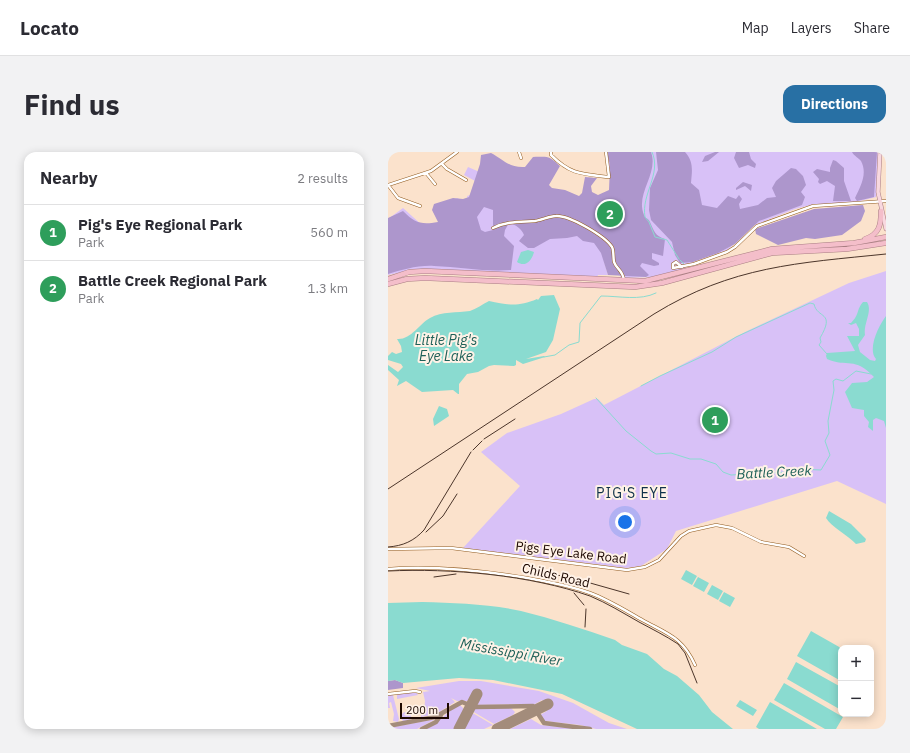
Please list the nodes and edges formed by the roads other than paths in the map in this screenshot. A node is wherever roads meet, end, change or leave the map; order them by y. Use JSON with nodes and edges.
{"nodes":[{"id":1,"x":457,"y":152,"type":"edge"},
{"id":2,"x":519,"y":152,"type":"edge"},
{"id":3,"x":606,"y":152,"type":"edge"},
{"id":4,"x":880,"y":152,"type":"edge"},
{"id":5,"x":550,"y":153,"type":"edge"},
{"id":6,"x":521,"y":158,"type":"dead end"},
{"id":7,"x":442,"y":164,"type":"junction"},
{"id":8,"x":426,"y":173,"type":"junction"},
{"id":9,"x":466,"y":180,"type":"dead end"},
{"id":10,"x":435,"y":184,"type":"dead end"},
{"id":11,"x":388,"y":185,"type":"edge"},
{"id":12,"x":879,"y":200,"type":"junction"},
{"id":13,"x":886,"y":201,"type":"edge"},
{"id":14,"x":420,"y":206,"type":"dead end"},
{"id":15,"x":881,"y":211,"type":"junction"},
{"id":16,"x":493,"y":228,"type":"dead end"},
{"id":17,"x":886,"y":229,"type":"edge"},
{"id":18,"x":886,"y":237,"type":"edge"},
{"id":19,"x":854,"y":243,"type":"junction"},
{"id":20,"x":886,"y":243,"type":"edge"},
{"id":21,"x":682,"y":267,"type":"dead end"},
{"id":22,"x":388,"y":279,"type":"edge"},
{"id":23,"x":624,"y":280,"type":"junction"},
{"id":24,"x":388,"y":284,"type":"edge"},
{"id":25,"x":388,"y":549,"type":"edge"},
{"id":26,"x":804,"y":556,"type":"dead end"},
{"id":27,"x":388,"y":569,"type":"edge"},
{"id":28,"x":695,"y":665,"type":"dead end"},
{"id":29,"x":420,"y":692,"type":"dead end"},
{"id":30,"x":388,"y":694,"type":"edge"}],
"edges":[{"from":1,"to":7,"type":"street"},
{"from":2,"to":6,"type":"street"},
{"from":3,"to":5,"type":"street"},
{"from":4,"to":12,"type":"main road"},
{"from":7,"to":8,"type":"street"},
{"from":7,"to":9,"type":"street"},
{"from":8,"to":10,"type":"street"},
{"from":8,"to":11,"type":"street"},
{"from":11,"to":14,"type":"street"},
{"from":12,"to":13,"type":"street"},
{"from":12,"to":15,"type":"main road"},
{"from":12,"to":21,"type":"street"},
{"from":15,"to":17,"type":"main road"},
{"from":15,"to":19,"type":"highway"},
{"from":16,"to":23,"type":"street"},
{"from":18,"to":19,"type":"highway"},
{"from":19,"to":23,"type":"highway"},
{"from":20,"to":24,"type":"highway"},
{"from":22,"to":23,"type":"highway"},
{"from":25,"to":26,"type":"street","name":"Pigs Eye Lake Road"},
{"from":27,"to":28,"type":"street","name":"Childs Road"},
{"from":29,"to":30,"type":"street"}]}
